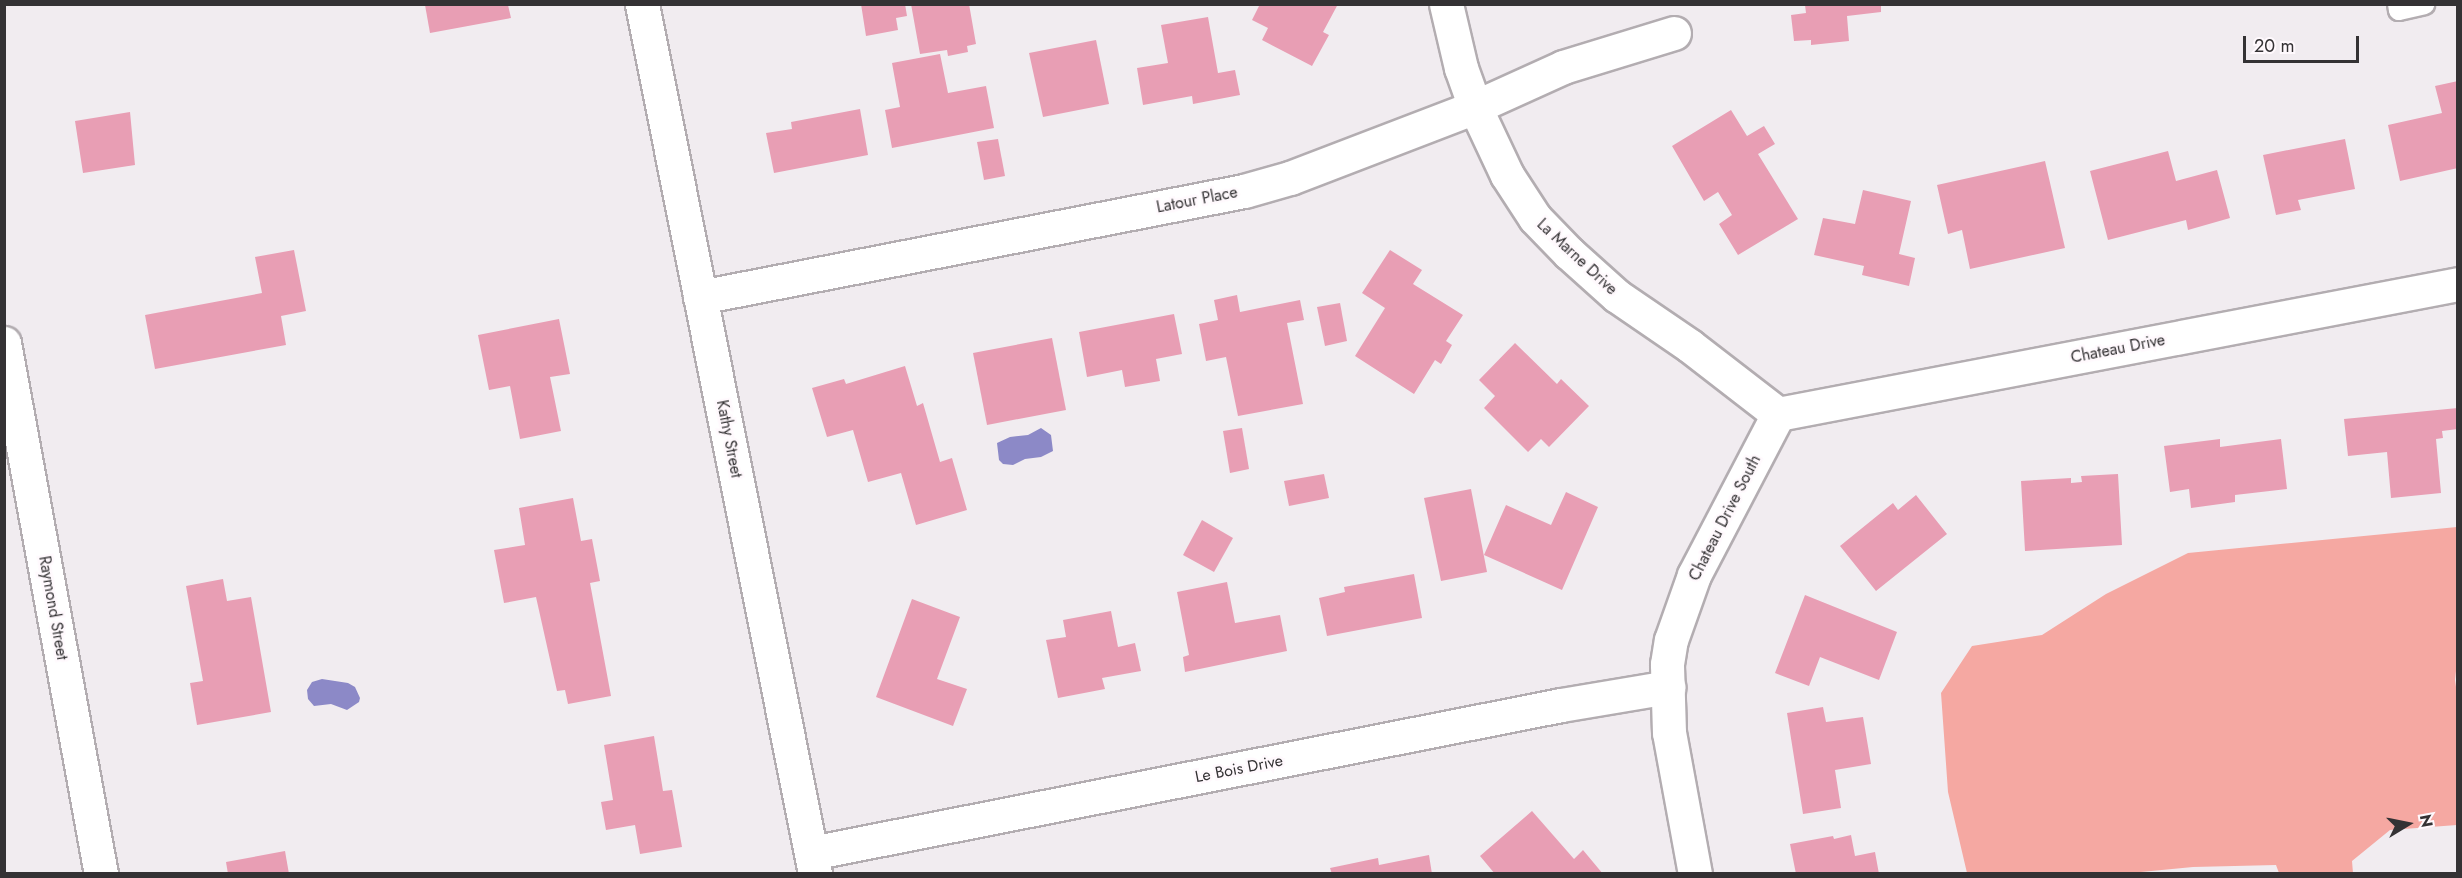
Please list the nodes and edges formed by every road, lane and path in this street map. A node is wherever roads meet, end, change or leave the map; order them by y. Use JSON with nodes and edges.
{"nodes":[{"id":1,"x":642,"y":4,"type":"edge"},
{"id":2,"x":1446,"y":4,"type":"edge"},
{"id":3,"x":2398,"y":4,"type":"edge"},
{"id":4,"x":2424,"y":4,"type":"edge"},
{"id":5,"x":1674,"y":33,"type":"dead end"},
{"id":6,"x":1475,"y":107,"type":"junction"},
{"id":7,"x":2457,"y":284,"type":"edge"},
{"id":8,"x":700,"y":297,"type":"junction"},
{"id":9,"x":4,"y":343,"type":"edge"},
{"id":10,"x":1779,"y":414,"type":"junction"},
{"id":11,"x":1668,"y":687,"type":"junction"},
{"id":12,"x":813,"y":863,"type":"edge"},
{"id":13,"x":101,"y":873,"type":"edge"},
{"id":14,"x":1695,"y":873,"type":"edge"}],
"edges":[{"from":1,"to":8,"type":"street","name":"Kathy Street"},
{"from":2,"to":6,"type":"street","name":"La Marne Drive"},
{"from":3,"to":4,"type":"lane"},
{"from":5,"to":6,"type":"street","name":"Latour Place"},
{"from":6,"to":8,"type":"street","name":"Latour Place"},
{"from":6,"to":10,"type":"street","name":"La Marne Drive"},
{"from":7,"to":10,"type":"street","name":"Chateau Drive"},
{"from":8,"to":12,"type":"street","name":"Kathy Street"},
{"from":9,"to":13,"type":"street","name":"Raymond Street"},
{"from":10,"to":11,"type":"street","name":"Chateau Drive South"},
{"from":11,"to":12,"type":"street","name":"Le Bois Drive"},
{"from":11,"to":14,"type":"street","name":"Chateau Drive South"}]}
